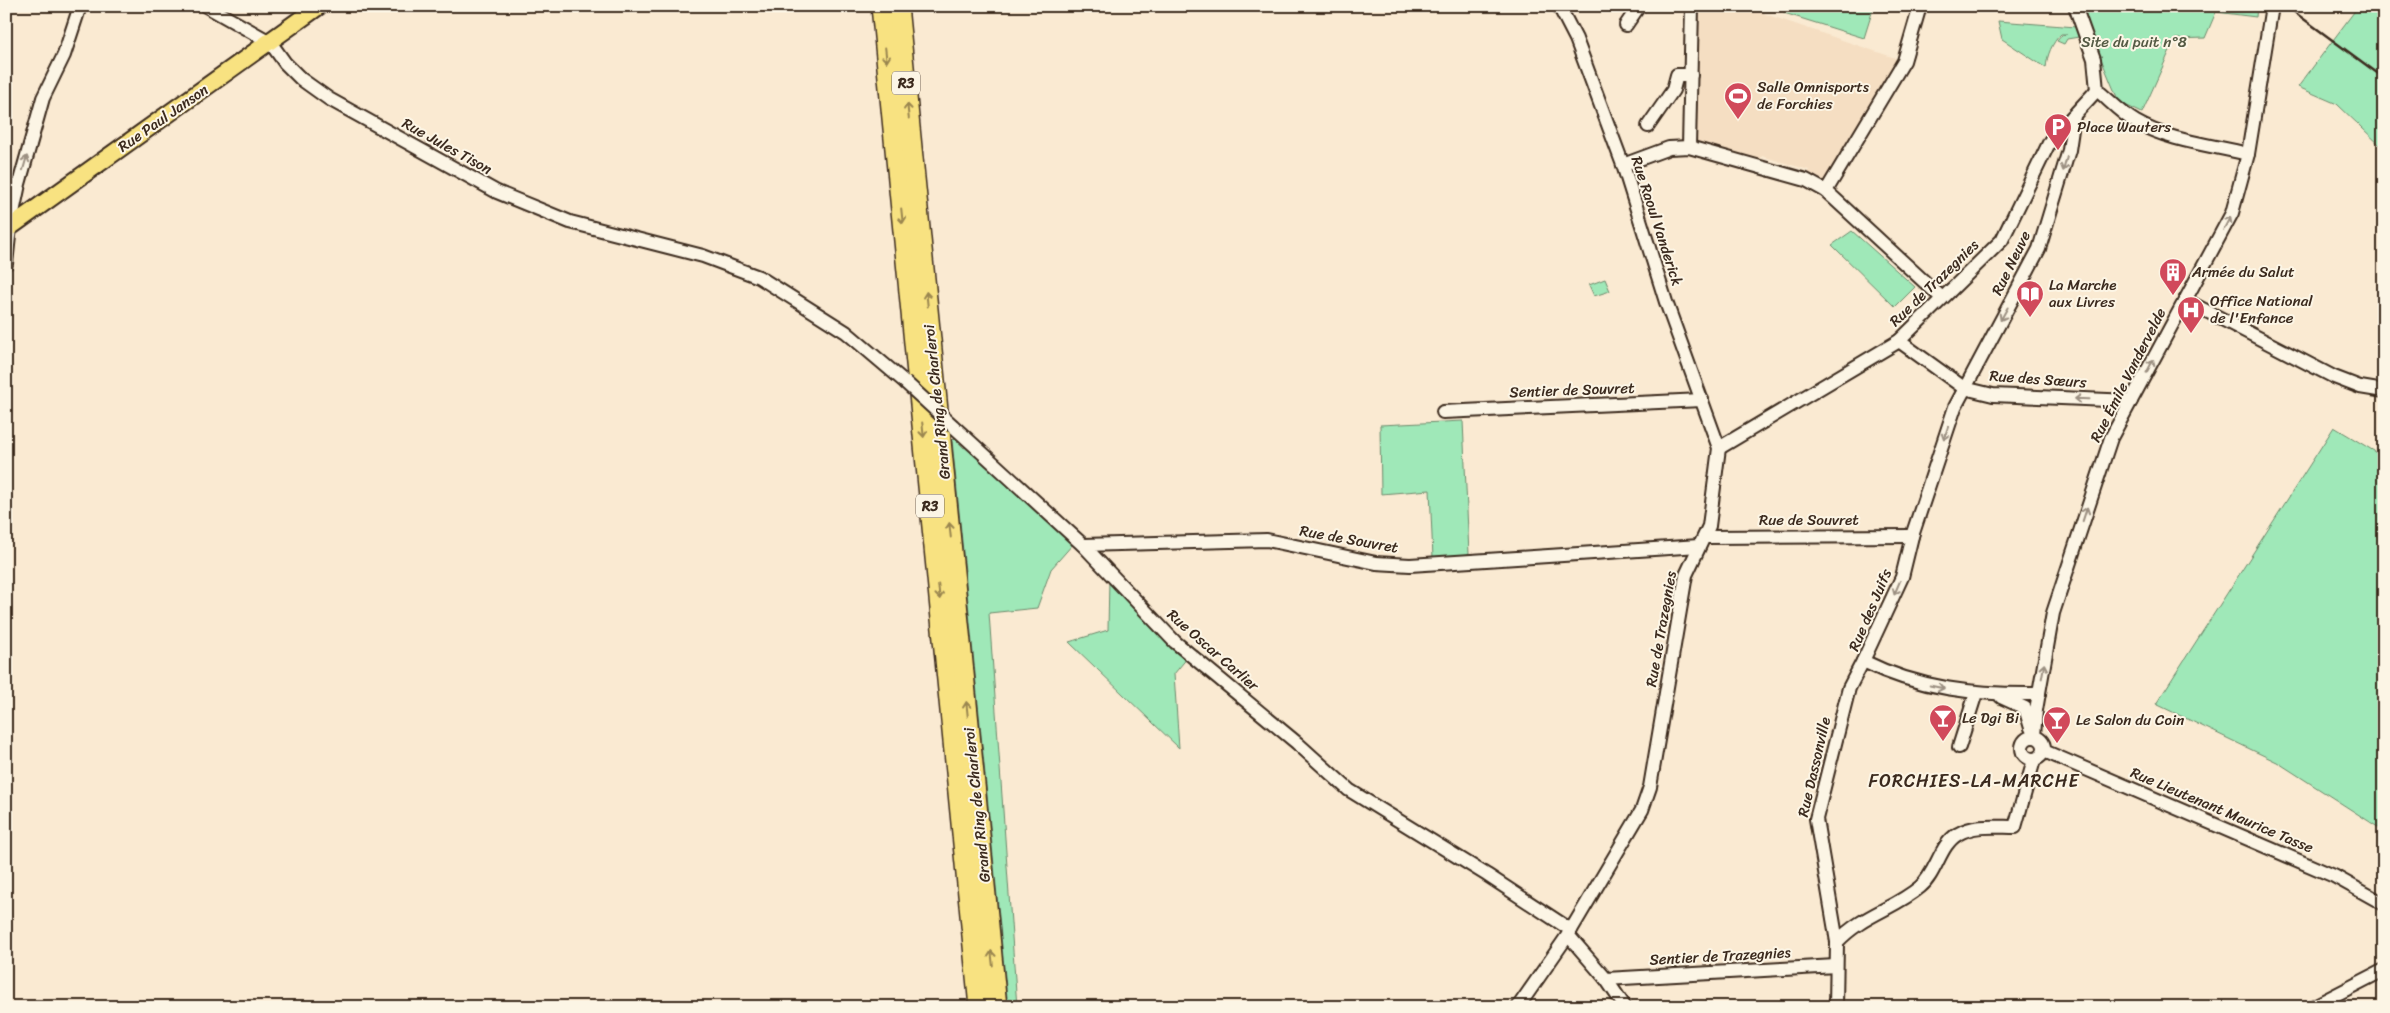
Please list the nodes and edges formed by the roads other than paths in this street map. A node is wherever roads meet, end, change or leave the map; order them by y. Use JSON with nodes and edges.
{"nodes":[{"id":1,"x":80,"y":6,"type":"edge"},
{"id":2,"x":206,"y":6,"type":"edge"},
{"id":3,"x":320,"y":6,"type":"edge"},
{"id":4,"x":881,"y":6,"type":"edge"},
{"id":5,"x":898,"y":6,"type":"edge"},
{"id":6,"x":1559,"y":6,"type":"edge"},
{"id":7,"x":1639,"y":6,"type":"edge"},
{"id":8,"x":1692,"y":6,"type":"edge"},
{"id":9,"x":1920,"y":6,"type":"edge"},
{"id":10,"x":2075,"y":6,"type":"edge"},
{"id":11,"x":2272,"y":6,"type":"edge"},
{"id":12,"x":1626,"y":26,"type":"dead end"},
{"id":13,"x":270,"y":42,"type":"junction"},
{"id":14,"x":1691,"y":76,"type":"junction"},
{"id":15,"x":2097,"y":90,"type":"junction"},
{"id":16,"x":2074,"y":116,"type":"junction"},
{"id":17,"x":1648,"y":126,"type":"dead end"},
{"id":18,"x":1689,"y":147,"type":"junction"},
{"id":19,"x":2248,"y":154,"type":"junction"},
{"id":20,"x":1623,"y":165,"type":"junction"},
{"id":21,"x":1826,"y":192,"type":"junction"},
{"id":22,"x":8,"y":229,"type":"edge"},
{"id":23,"x":6,"y":264,"type":"edge"},
{"id":24,"x":1942,"y":298,"type":"junction"},
{"id":25,"x":2185,"y":300,"type":"junction"},
{"id":26,"x":846,"y":332,"type":"joint"},
{"id":27,"x":1899,"y":340,"type":"junction"},
{"id":28,"x":1964,"y":388,"type":"junction"},
{"id":29,"x":2384,"y":391,"type":"edge"},
{"id":30,"x":1702,"y":400,"type":"junction"},
{"id":31,"x":2131,"y":401,"type":"junction"},
{"id":32,"x":1443,"y":412,"type":"dead end"},
{"id":33,"x":1719,"y":448,"type":"junction"},
{"id":34,"x":1912,"y":536,"type":"junction"},
{"id":35,"x":1702,"y":542,"type":"junction"},
{"id":36,"x":1083,"y":546,"type":"junction"},
{"id":37,"x":1863,"y":661,"type":"junction"},
{"id":38,"x":1976,"y":693,"type":"junction"},
{"id":39,"x":2039,"y":694,"type":"junction"},
{"id":40,"x":1992,"y":695,"type":"junction"},
{"id":41,"x":2032,"y":737,"type":"junction"},
{"id":42,"x":1959,"y":747,"type":"dead end"},
{"id":43,"x":2039,"y":756,"type":"junction"},
{"id":44,"x":2384,"y":904,"type":"edge"},
{"id":45,"x":1569,"y":932,"type":"junction"},
{"id":46,"x":1837,"y":942,"type":"junction"},
{"id":47,"x":1836,"y":966,"type":"junction"},
{"id":48,"x":2384,"y":970,"type":"edge"},
{"id":49,"x":1606,"y":979,"type":"junction"},
{"id":50,"x":979,"y":1007,"type":"edge"},
{"id":51,"x":996,"y":1007,"type":"edge"},
{"id":52,"x":1518,"y":1007,"type":"edge"},
{"id":53,"x":1625,"y":1007,"type":"edge"},
{"id":54,"x":1836,"y":1007,"type":"edge"},
{"id":55,"x":2312,"y":1007,"type":"edge"}],
"edges":[{"from":22,"to":1,"type":"street","one_way":true},
{"from":2,"to":13,"type":"street","name":"Rue Jules Tison"},
{"from":3,"to":13,"type":"main road","name":"Rue Paul Janson"},
{"from":4,"to":50,"type":"highway","name":"Grand Ring de Charleroi","number":"R3","one_way":true},
{"from":51,"to":5,"type":"highway","name":"Grand Ring de Charleroi","number":"R3","one_way":true},
{"from":6,"to":20,"type":"street","name":"Rue Raoul Vanderick"},
{"from":7,"to":12,"type":"street"},
{"from":8,"to":14,"type":"street"},
{"from":9,"to":21,"type":"street"},
{"from":10,"to":15,"type":"street"},
{"from":11,"to":19,"type":"street","name":"Rue Émile Vandervelde"},
{"from":13,"to":22,"type":"main road","name":"Rue Paul Janson"},
{"from":13,"to":26,"type":"street","name":"Rue Jules Tison"},
{"from":14,"to":17,"type":"street"},
{"from":14,"to":18,"type":"street"},
{"from":15,"to":16,"type":"street"},
{"from":15,"to":19,"type":"street"},
{"from":16,"to":24,"type":"street","name":"Rue de Trazegnies"},
{"from":16,"to":28,"type":"street","name":"Rue Neuve","one_way":true},
{"from":18,"to":20,"type":"street"},
{"from":18,"to":21,"type":"street"},
{"from":25,"to":19,"type":"street","name":"Rue Émile Vandervelde","one_way":true},
{"from":20,"to":30,"type":"street","name":"Rue Raoul Vanderick"},
{"from":21,"to":24,"type":"street"},
{"from":22,"to":23,"type":"street"},
{"from":24,"to":27,"type":"street","name":"Rue de Trazegnies"},
{"from":25,"to":29,"type":"street"},
{"from":31,"to":25,"type":"street","name":"Rue Émile Vandervelde","one_way":true},
{"from":26,"to":36,"type":"street","name":"Rue Oscar Carlier","bridge":true},
{"from":27,"to":28,"type":"street","name":"Rue des Sœurs"},
{"from":27,"to":33,"type":"street","name":"Rue de Trazegnies"},
{"from":31,"to":28,"type":"street","name":"Rue des Sœurs","one_way":true},
{"from":28,"to":34,"type":"street","name":"Rue des Juifs","one_way":true},
{"from":30,"to":32,"type":"street","name":"Sentier de Souvret"},
{"from":30,"to":33,"type":"street","name":"Rue Raoul Vanderick"},
{"from":39,"to":31,"type":"street","name":"Rue Émile Vandervelde","one_way":true},
{"from":33,"to":35,"type":"street","name":"Rue de Trazegnies"},
{"from":34,"to":35,"type":"street","name":"Rue de Souvret"},
{"from":34,"to":37,"type":"street","name":"Rue des Juifs","one_way":true},
{"from":35,"to":36,"type":"street","name":"Rue de Souvret"},
{"from":35,"to":45,"type":"street","name":"Rue de Trazegnies"},
{"from":36,"to":45,"type":"street","name":"Rue Oscar Carlier"},
{"from":37,"to":38,"type":"street","name":"Rue des Juifs","one_way":true},
{"from":37,"to":46,"type":"street","name":"Rue Dassonville"},
{"from":38,"to":40,"type":"street","name":"Rue des Juifs"},
{"from":38,"to":42,"type":"street"},
{"from":39,"to":40,"type":"street","name":"Rue des Juifs"},
{"from":39,"to":41,"type":"street","name":"Rue Émile Vandervelde"},
{"from":40,"to":41,"type":"street","name":"Rue des Juifs"},
{"from":41,"to":43,"type":"street"},
{"from":41,"to":43,"type":"street"},
{"from":43,"to":44,"type":"street","name":"Rue Lieutenant Maurice Tasse"},
{"from":43,"to":46,"type":"street"},
{"from":45,"to":49,"type":"street","name":"Rue Oscar Carlier"},
{"from":45,"to":52,"type":"street","name":"Rue de Trazegnies"},
{"from":46,"to":47,"type":"street","name":"Rue Dassonville"},
{"from":47,"to":49,"type":"street","name":"Sentier de Trazegnies"},
{"from":47,"to":54,"type":"street","name":"Rue Dassonville"},
{"from":48,"to":55,"type":"street"},
{"from":49,"to":53,"type":"street","name":"Rue Oscar Carlier"}]}
